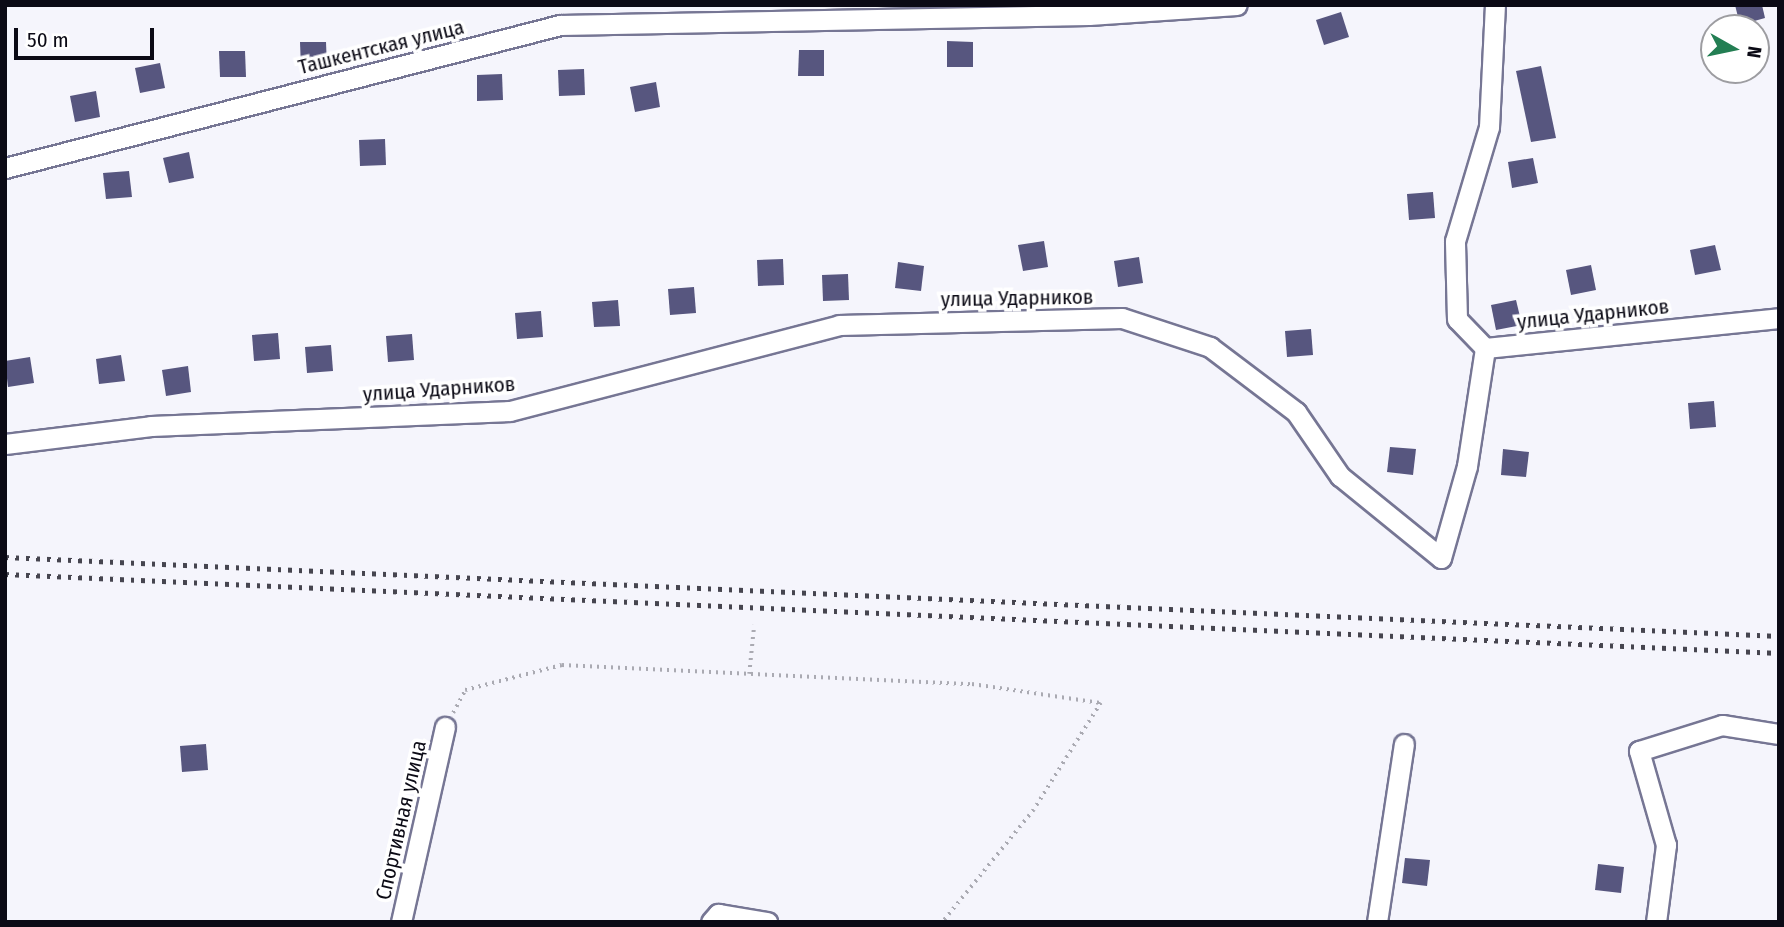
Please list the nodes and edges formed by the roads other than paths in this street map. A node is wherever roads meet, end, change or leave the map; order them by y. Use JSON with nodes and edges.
{"nodes":[{"id":1,"x":1237,"y":5,"type":"edge"},
{"id":2,"x":1494,"y":5,"type":"edge"},
{"id":3,"x":5,"y":168,"type":"edge"},
{"id":4,"x":1779,"y":318,"type":"edge"},
{"id":5,"x":1485,"y":348,"type":"junction"},
{"id":6,"x":5,"y":444,"type":"edge"},
{"id":7,"x":445,"y":727,"type":"road end"},
{"id":8,"x":1779,"y":734,"type":"edge"},
{"id":9,"x":1404,"y":744,"type":"dead end"},
{"id":10,"x":401,"y":922,"type":"edge"},
{"id":11,"x":711,"y":922,"type":"edge"},
{"id":12,"x":767,"y":922,"type":"edge"},
{"id":13,"x":1377,"y":922,"type":"edge"},
{"id":14,"x":1656,"y":922,"type":"edge"}],
"edges":[{"from":1,"to":3,"type":"street","name":"Ташкентская улица"},
{"from":2,"to":5,"type":"street"},
{"from":4,"to":5,"type":"street","name":"улица Ударников"},
{"from":5,"to":6,"type":"street","name":"улица Ударников"},
{"from":7,"to":10,"type":"street","name":"Спортивная улица"},
{"from":8,"to":14,"type":"street"},
{"from":9,"to":13,"type":"street"},
{"from":11,"to":12,"type":"street"}]}
